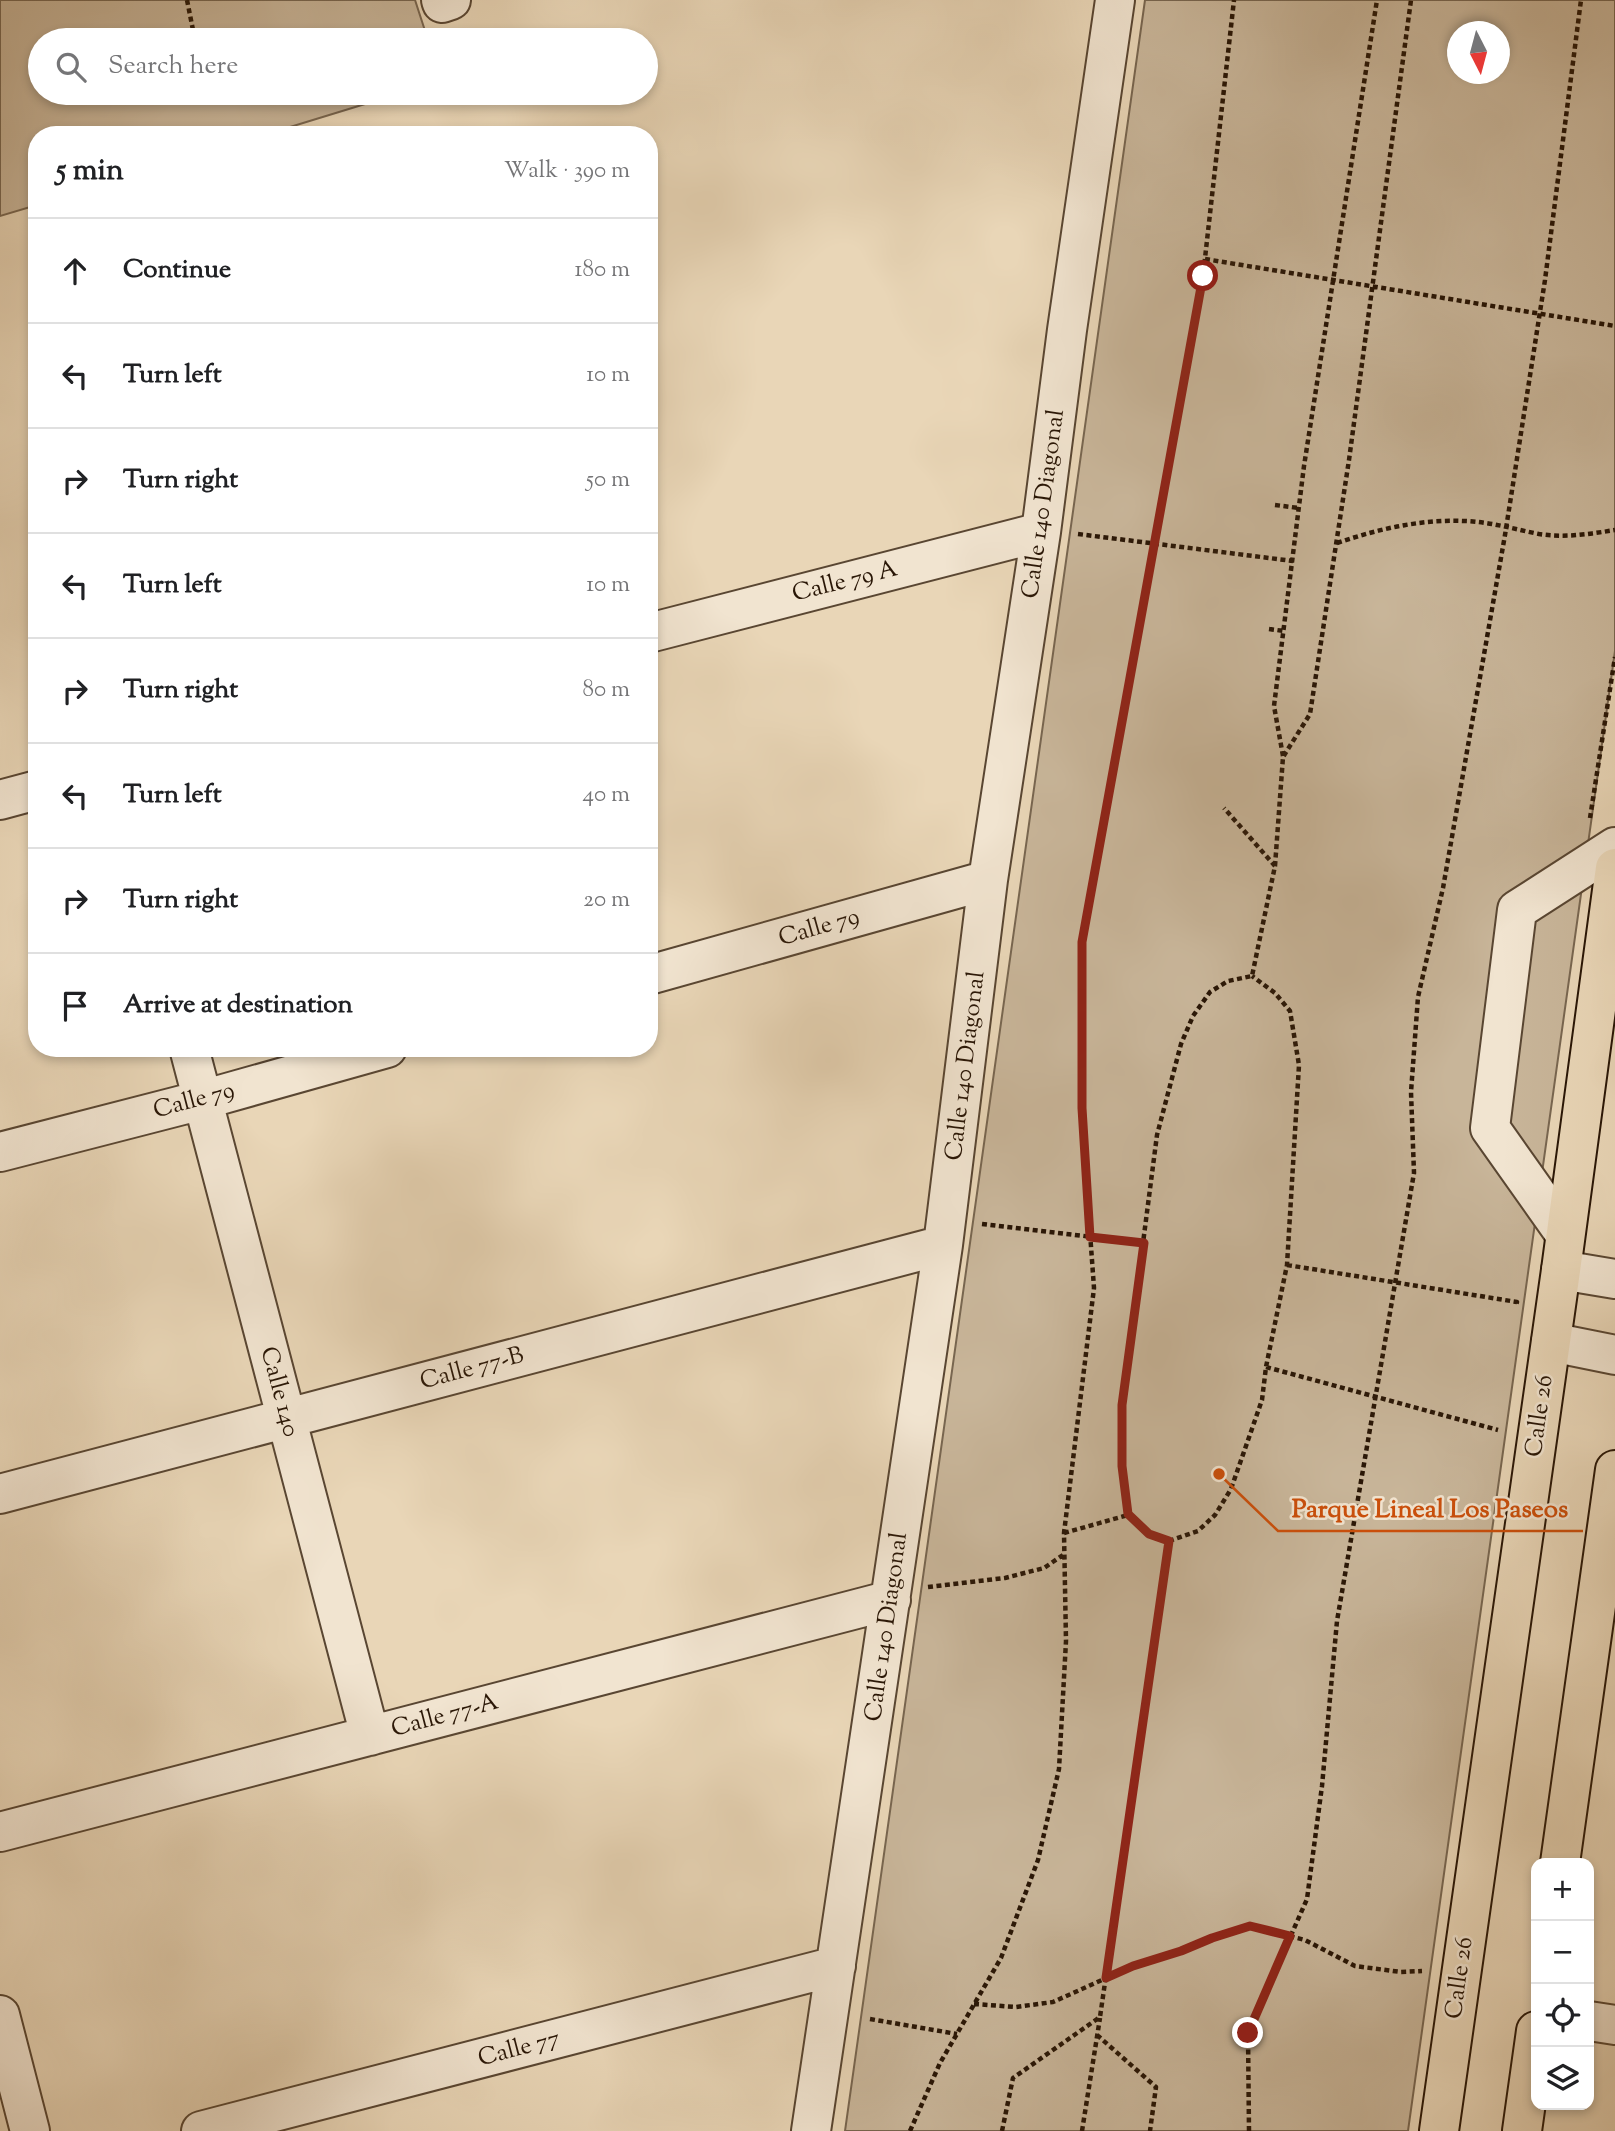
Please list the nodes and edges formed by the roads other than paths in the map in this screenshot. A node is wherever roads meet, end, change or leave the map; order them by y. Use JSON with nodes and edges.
{"nodes":[{"id":1,"x":441,"y":0,"type":"edge"},
{"id":2,"x":451,"y":0,"type":"edge"},
{"id":3,"x":1115,"y":0,"type":"edge"},
{"id":4,"x":1041,"y":532,"type":"junction"},
{"id":5,"x":658,"y":631,"type":"edge"},
{"id":6,"x":28,"y":792,"type":"edge"},
{"id":7,"x":0,"y":800,"type":"edge"},
{"id":8,"x":1615,"y":847,"type":"edge"},
{"id":9,"x":1615,"y":868,"type":"edge"},
{"id":10,"x":988,"y":880,"type":"junction"},
{"id":11,"x":658,"y":972,"type":"edge"},
{"id":12,"x":191,"y":1057,"type":"edge"},
{"id":13,"x":355,"y":1057,"type":"edge"},
{"id":14,"x":202,"y":1100,"type":"junction"},
{"id":15,"x":0,"y":1152,"type":"edge"},
{"id":16,"x":943,"y":1245,"type":"junction"},
{"id":17,"x":1563,"y":1252,"type":"junction"},
{"id":18,"x":1615,"y":1279,"type":"edge"},
{"id":19,"x":1550,"y":1342,"type":"junction"},
{"id":20,"x":1615,"y":1355,"type":"edge"},
{"id":21,"x":286,"y":1418,"type":"junction"},
{"id":22,"x":1614,"y":1482,"type":"edge"},
{"id":23,"x":0,"y":1494,"type":"edge"},
{"id":24,"x":891,"y":1600,"type":"junction"},
{"id":25,"x":370,"y":1736,"type":"junction"},
{"id":26,"x":0,"y":1832,"type":"edge"},
{"id":27,"x":1561,"y":1858,"type":"edge"},
{"id":28,"x":836,"y":1966,"type":"junction"},
{"id":29,"x":0,"y":2015,"type":"edge"},
{"id":30,"x":1594,"y":2022,"type":"edge"},
{"id":31,"x":1615,"y":2025,"type":"edge"},
{"id":32,"x":1534,"y":2047,"type":"edge"},
{"id":33,"x":30,"y":2131,"type":"edge"},
{"id":34,"x":201,"y":2131,"type":"edge"},
{"id":35,"x":811,"y":2131,"type":"edge"},
{"id":36,"x":1439,"y":2131,"type":"edge"},
{"id":37,"x":1522,"y":2131,"type":"edge"}],
"edges":[{"from":1,"to":2,"type":"street"},
{"from":3,"to":4,"type":"street","name":"Calle 140 Diagonal"},
{"from":4,"to":5,"type":"street","name":"Calle 79 A"},
{"from":4,"to":10,"type":"street","name":"Calle 140 Diagonal"},
{"from":6,"to":7,"type":"street"},
{"from":8,"to":17,"type":"street"},
{"from":9,"to":17,"type":"main road","name":"Calle 26"},
{"from":10,"to":11,"type":"street","name":"Calle 79"},
{"from":10,"to":16,"type":"street","name":"Calle 140 Diagonal"},
{"from":12,"to":14,"type":"street","name":"Calle 140"},
{"from":13,"to":14,"type":"street","name":"Calle 79"},
{"from":14,"to":15,"type":"street","name":"Calle 79"},
{"from":14,"to":21,"type":"street","name":"Calle 140"},
{"from":16,"to":21,"type":"street","name":"Calle 77-B"},
{"from":16,"to":24,"type":"street","name":"Calle 140 Diagonal"},
{"from":17,"to":18,"type":"street"},
{"from":17,"to":19,"type":"main road","name":"Calle 26"},
{"from":19,"to":20,"type":"street"},
{"from":19,"to":36,"type":"main road","name":"Calle 26"},
{"from":21,"to":23,"type":"street","name":"Calle 77-B"},
{"from":21,"to":25,"type":"street","name":"Calle 140"},
{"from":22,"to":27,"type":"main road"},
{"from":24,"to":25,"type":"street","name":"Calle 77-A"},
{"from":24,"to":28,"type":"street","name":"Calle 140 Diagonal"},
{"from":25,"to":26,"type":"street","name":"Calle 77-A"},
{"from":28,"to":34,"type":"street","name":"Calle 77"},
{"from":28,"to":35,"type":"street","name":"Calle 140 Diagonal"},
{"from":29,"to":33,"type":"street"},
{"from":30,"to":31,"type":"street"},
{"from":32,"to":37,"type":"main road"}]}
